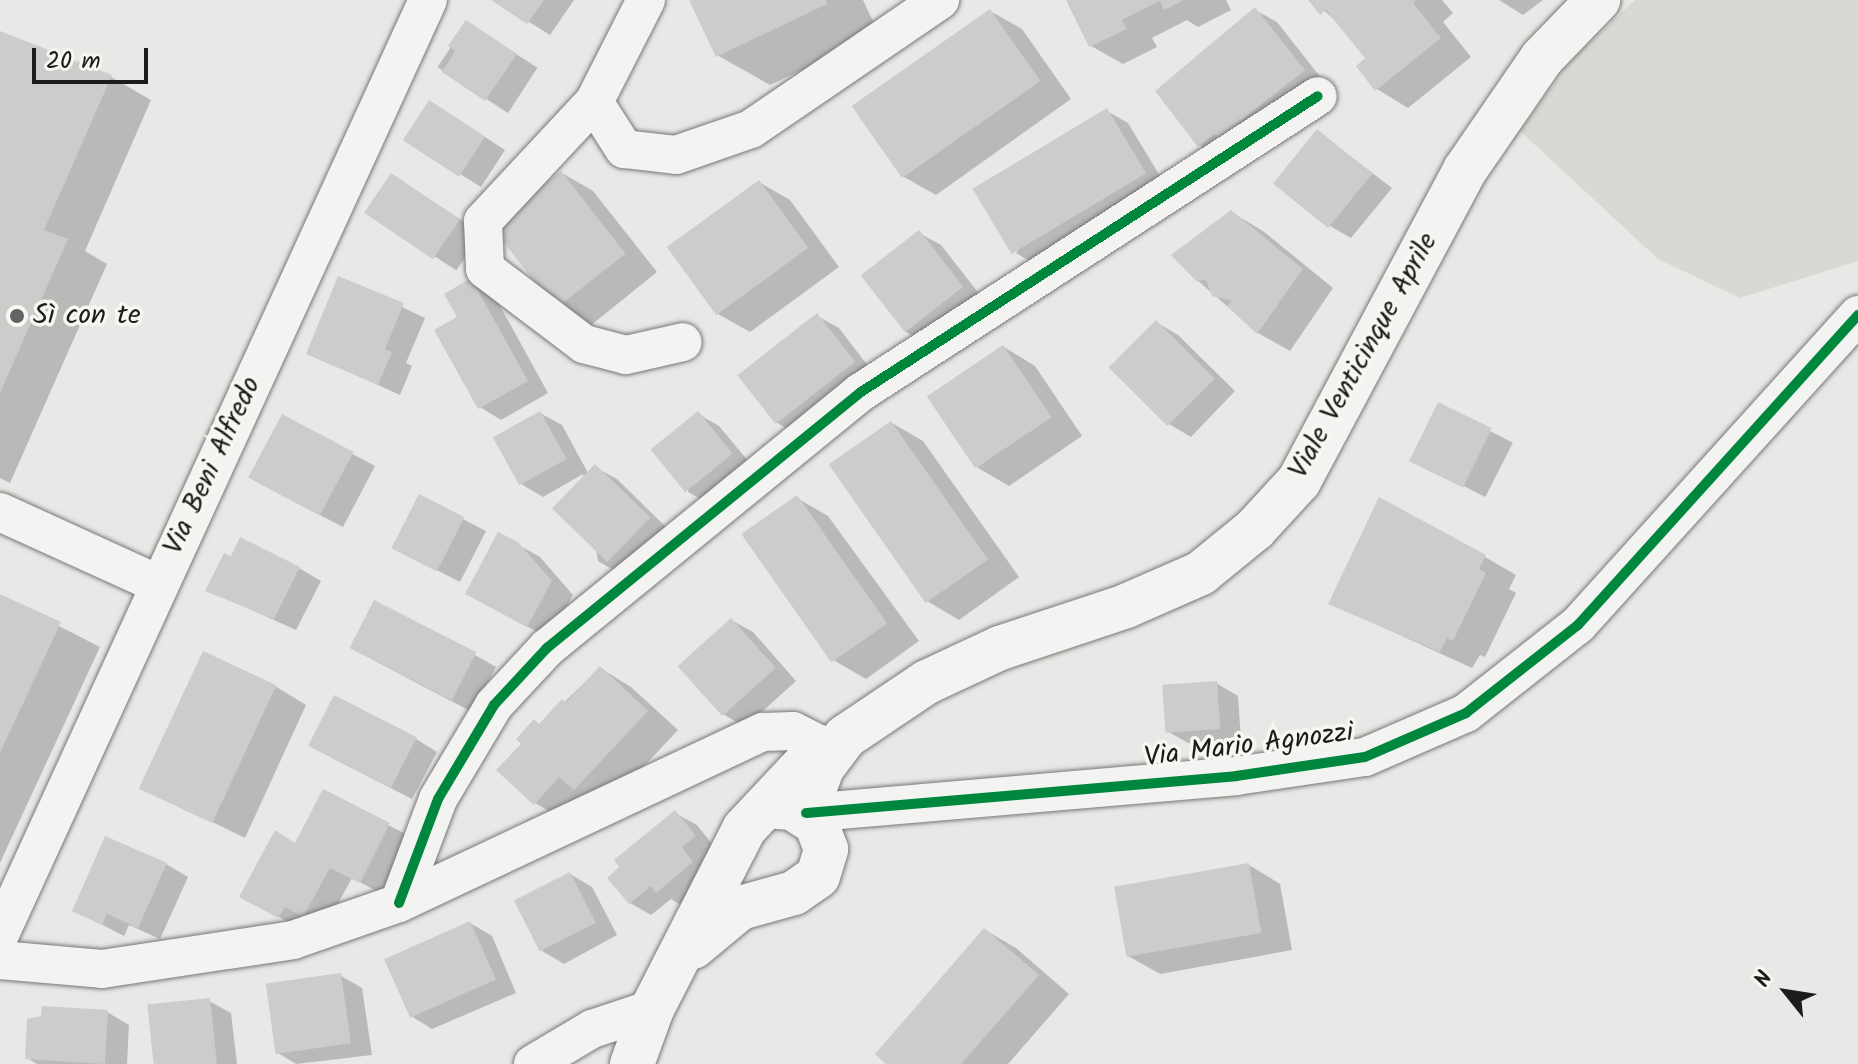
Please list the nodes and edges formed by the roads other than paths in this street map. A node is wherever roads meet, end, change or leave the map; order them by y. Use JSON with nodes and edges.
{"nodes":[{"id":1,"x":428,"y":0,"type":"edge"},
{"id":2,"x":646,"y":0,"type":"edge"},
{"id":3,"x":940,"y":0,"type":"edge"},
{"id":4,"x":1598,"y":0,"type":"edge"},
{"id":5,"x":1318,"y":96,"type":"dead end"},
{"id":6,"x":594,"y":102,"type":"junction"},
{"id":7,"x":1858,"y":315,"type":"edge"},
{"id":8,"x":683,"y":342,"type":"dead end"},
{"id":9,"x":0,"y":512,"type":"edge"},
{"id":10,"x":158,"y":584,"type":"junction"},
{"id":11,"x":834,"y":741,"type":"junction"},
{"id":12,"x":884,"y":807,"type":"junction"},
{"id":13,"x":770,"y":822,"type":"junction"},
{"id":14,"x":824,"y":863,"type":"junction"},
{"id":15,"x":780,"y":895,"type":"junction"},
{"id":16,"x":399,"y":903,"type":"junction"},
{"id":17,"x":0,"y":934,"type":"edge"},
{"id":18,"x":0,"y":960,"type":"edge"},
{"id":19,"x":677,"y":963,"type":"junction"},
{"id":20,"x":652,"y":1009,"type":"junction"},
{"id":21,"x":533,"y":1064,"type":"edge"},
{"id":22,"x":632,"y":1064,"type":"edge"}],
"edges":[{"from":1,"to":10,"type":"street","name":"Via Beni Alfredo"},
{"from":2,"to":6,"type":"street"},
{"from":3,"to":6,"type":"street"},
{"from":4,"to":11,"type":"main road","name":"Viale Venticinque Aprile"},
{"from":5,"to":16,"type":"street"},
{"from":6,"to":8,"type":"street"},
{"from":7,"to":12,"type":"street","name":"Via Mario Agnozzi"},
{"from":9,"to":10,"type":"street"},
{"from":10,"to":17,"type":"street","name":"Via Beni Alfredo"},
{"from":11,"to":13,"type":"main road","name":"Viale Venticinque Aprile"},
{"from":11,"to":16,"type":"street"},
{"from":12,"to":13,"type":"street","name":"Via Mario Agnozzi"},
{"from":12,"to":14,"type":"street","name":"Via Mario Agnozzi"},
{"from":13,"to":14,"type":"main road"},
{"from":13,"to":15,"type":"main road"},
{"from":13,"to":19,"type":"main road","name":"Viale Venticinque Aprile"},
{"from":14,"to":15,"type":"main road","name":"Viale Venticinque Aprile"},
{"from":15,"to":19,"type":"main road","name":"Viale Venticinque Aprile"},
{"from":16,"to":18,"type":"street"},
{"from":19,"to":20,"type":"main road","name":"Viale Venticinque Aprile"},
{"from":20,"to":21,"type":"street"},
{"from":20,"to":22,"type":"main road","name":"Viale Venticinque Aprile"}]}
